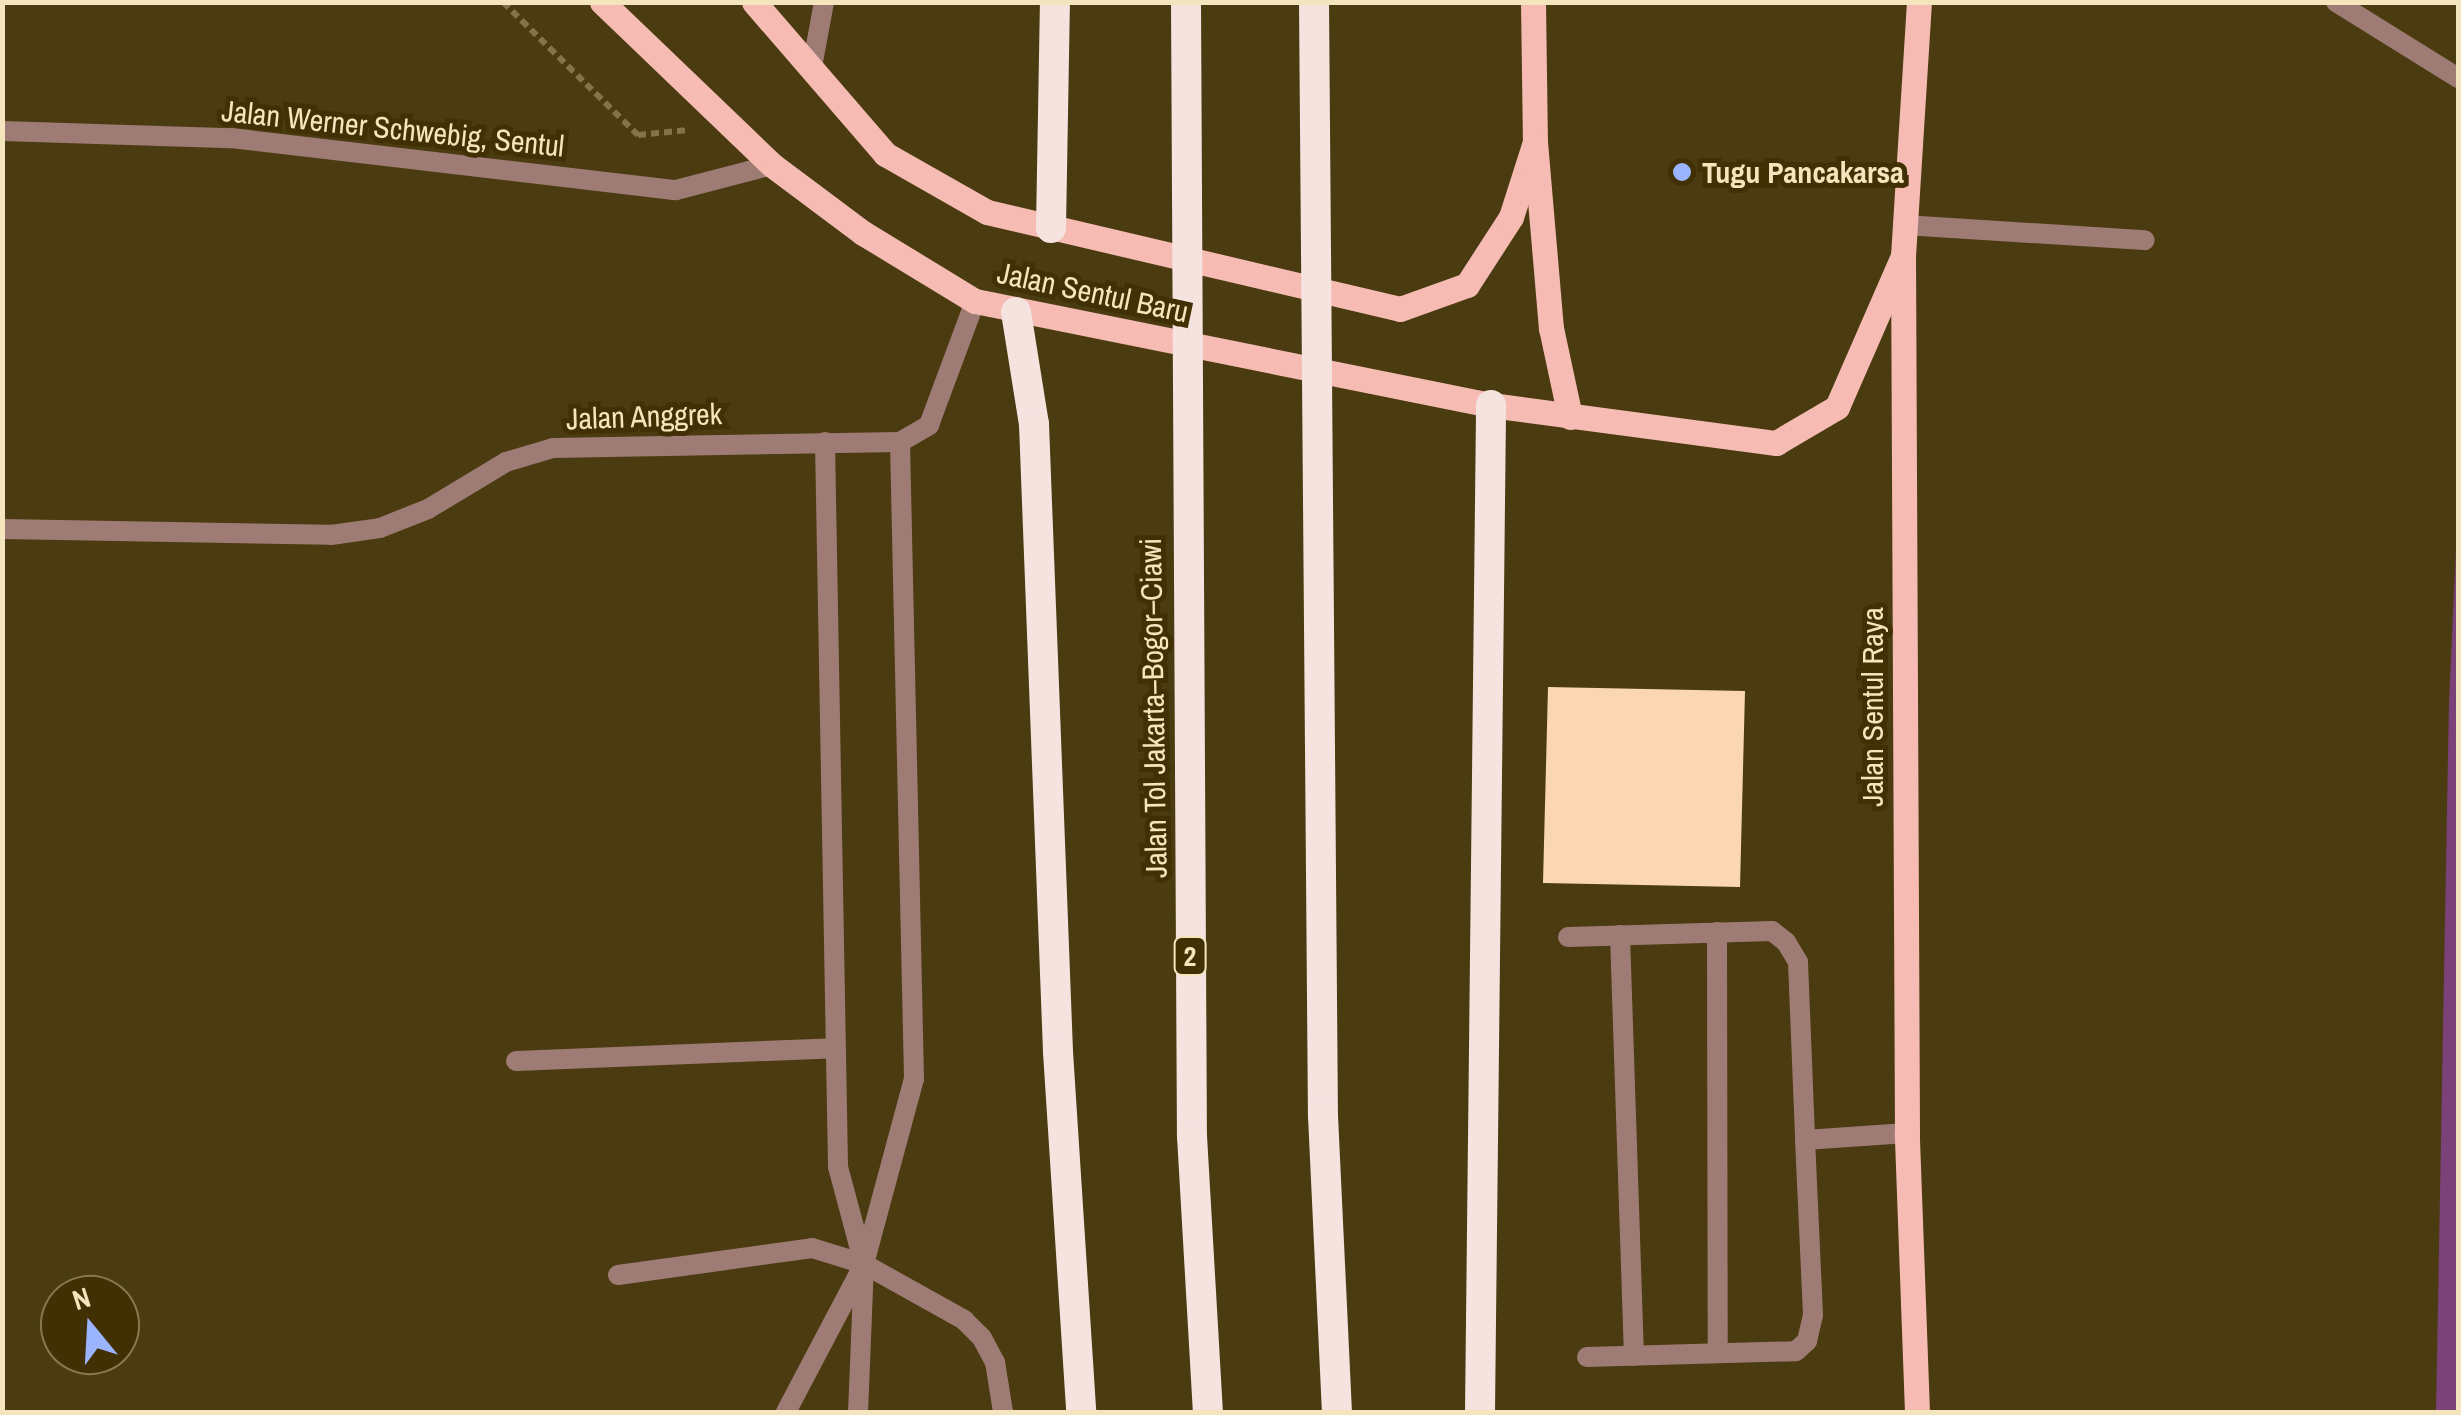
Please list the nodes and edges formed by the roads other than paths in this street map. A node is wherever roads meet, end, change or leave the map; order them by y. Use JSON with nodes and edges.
{"nodes":[{"id":1,"x":602,"y":2,"type":"edge"},
{"id":2,"x":754,"y":2,"type":"edge"},
{"id":3,"x":824,"y":2,"type":"edge"},
{"id":4,"x":1054,"y":2,"type":"edge"},
{"id":5,"x":1186,"y":2,"type":"edge"},
{"id":6,"x":1314,"y":2,"type":"edge"},
{"id":7,"x":1533,"y":2,"type":"edge"},
{"id":8,"x":1919,"y":2,"type":"edge"},
{"id":9,"x":2336,"y":2,"type":"edge"},
{"id":10,"x":812,"y":67,"type":"junction"},
{"id":11,"x":2458,"y":78,"type":"edge"},
{"id":12,"x":2,"y":131,"type":"edge"},
{"id":13,"x":1535,"y":142,"type":"junction"},
{"id":14,"x":772,"y":165,"type":"junction"},
{"id":15,"x":1904,"y":225,"type":"junction"},
{"id":16,"x":1051,"y":228,"type":"junction"},
{"id":17,"x":2144,"y":240,"type":"dead end"},
{"id":18,"x":1903,"y":256,"type":"junction"},
{"id":19,"x":975,"y":300,"type":"junction"},
{"id":20,"x":1016,"y":312,"type":"junction"},
{"id":21,"x":1491,"y":405,"type":"junction"},
{"id":22,"x":1570,"y":416,"type":"junction"},
{"id":23,"x":825,"y":442,"type":"junction"},
{"id":24,"x":900,"y":442,"type":"junction"},
{"id":25,"x":2,"y":529,"type":"edge"},
{"id":26,"x":1717,"y":932,"type":"junction"},
{"id":27,"x":1620,"y":935,"type":"junction"},
{"id":28,"x":1568,"y":936,"type":"dead end"},
{"id":29,"x":835,"y":1048,"type":"junction"},
{"id":30,"x":516,"y":1061,"type":"dead end"},
{"id":31,"x":1907,"y":1133,"type":"junction"},
{"id":32,"x":1805,"y":1140,"type":"junction"},
{"id":33,"x":864,"y":1264,"type":"junction"},
{"id":34,"x":618,"y":1275,"type":"dead end"},
{"id":35,"x":1718,"y":1353,"type":"junction"},
{"id":36,"x":1634,"y":1356,"type":"junction"},
{"id":37,"x":1588,"y":1357,"type":"dead end"},
{"id":38,"x":786,"y":1412,"type":"edge"},
{"id":39,"x":858,"y":1412,"type":"edge"},
{"id":40,"x":1003,"y":1412,"type":"edge"},
{"id":41,"x":1081,"y":1412,"type":"edge"},
{"id":42,"x":1208,"y":1412,"type":"edge"},
{"id":43,"x":1337,"y":1412,"type":"edge"},
{"id":44,"x":1480,"y":1412,"type":"edge"},
{"id":45,"x":1918,"y":1412,"type":"edge"}],
"edges":[{"from":1,"to":14,"type":"main road","name":"Jalan Sentul Baru"},
{"from":2,"to":10,"type":"main road","name":"Jalan Sentul Baru"},
{"from":3,"to":10,"type":"street"},
{"from":4,"to":16,"type":"highway"},
{"from":5,"to":42,"type":"highway","name":"Jalan Tol Jakarta–Bogor–Ciawi","number":"2"},
{"from":6,"to":43,"type":"highway"},
{"from":7,"to":13,"type":"main road"},
{"from":8,"to":15,"type":"main road","name":"Jalan Sentul Raya"},
{"from":9,"to":11,"type":"street"},
{"from":10,"to":16,"type":"main road","name":"Jalan Sentul Baru"},
{"from":12,"to":14,"type":"street","name":"Jalan Werner Schwebig, Sentul"},
{"from":13,"to":16,"type":"main road","name":"Jalan Sentul Baru"},
{"from":13,"to":22,"type":"main road"},
{"from":14,"to":19,"type":"main road","name":"Jalan Sentul Baru"},
{"from":15,"to":17,"type":"street"},
{"from":15,"to":18,"type":"main road","name":"Jalan Sentul Raya"},
{"from":18,"to":22,"type":"main road","name":"Jalan Sentul Baru"},
{"from":18,"to":31,"type":"main road","name":"Jalan Sentul Raya"},
{"from":19,"to":20,"type":"main road","name":"Jalan Sentul Baru"},
{"from":19,"to":24,"type":"street"},
{"from":20,"to":21,"type":"main road","name":"Jalan Sentul Baru"},
{"from":20,"to":41,"type":"highway"},
{"from":21,"to":22,"type":"main road","name":"Jalan Sentul Baru"},
{"from":21,"to":44,"type":"highway"},
{"from":23,"to":24,"type":"street","name":"Jalan Anggrek"},
{"from":23,"to":25,"type":"street","name":"Jalan Anggrek"},
{"from":23,"to":29,"type":"street"},
{"from":24,"to":33,"type":"street"},
{"from":26,"to":27,"type":"street"},
{"from":26,"to":32,"type":"street"},
{"from":26,"to":35,"type":"street"},
{"from":27,"to":28,"type":"street"},
{"from":27,"to":36,"type":"street"},
{"from":29,"to":30,"type":"street"},
{"from":29,"to":33,"type":"street"},
{"from":31,"to":32,"type":"street"},
{"from":31,"to":45,"type":"main road","name":"Jalan Sentul Raya"},
{"from":32,"to":35,"type":"street"},
{"from":33,"to":34,"type":"street"},
{"from":33,"to":38,"type":"street"},
{"from":33,"to":39,"type":"street"},
{"from":33,"to":40,"type":"street"},
{"from":35,"to":36,"type":"street"},
{"from":36,"to":37,"type":"street"}]}
